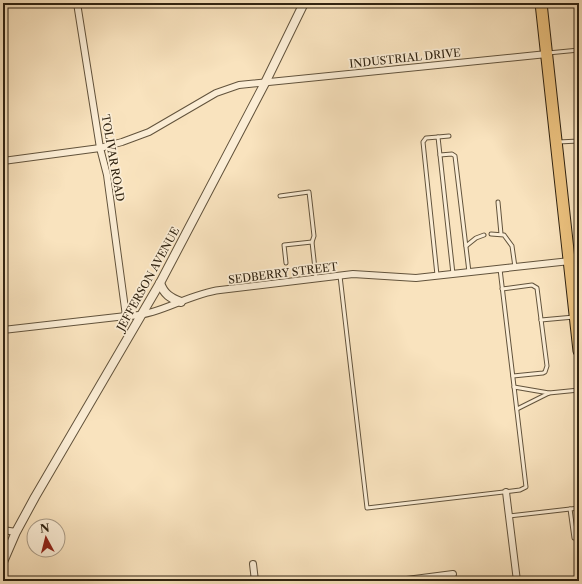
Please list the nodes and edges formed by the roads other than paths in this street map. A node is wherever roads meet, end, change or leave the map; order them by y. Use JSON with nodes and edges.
{"nodes":[{"id":1,"x":77,"y":3,"type":"edge"},
{"id":2,"x":304,"y":3,"type":"edge"},
{"id":3,"x":541,"y":3,"type":"edge"},
{"id":4,"x":579,"y":50,"type":"edge"},
{"id":5,"x":547,"y":54,"type":"junction"},
{"id":6,"x":265,"y":83,"type":"junction"},
{"id":7,"x":449,"y":136,"type":"dead end"},
{"id":8,"x":438,"y":137,"type":"junction"},
{"id":9,"x":579,"y":141,"type":"edge"},
{"id":10,"x":556,"y":143,"type":"junction"},
{"id":11,"x":100,"y":148,"type":"junction"},
{"id":12,"x":440,"y":155,"type":"junction"},
{"id":13,"x":3,"y":161,"type":"edge"},
{"id":14,"x":280,"y":196,"type":"dead end"},
{"id":15,"x":498,"y":202,"type":"dead end"},
{"id":16,"x":491,"y":234,"type":"dead end"},
{"id":17,"x":501,"y":234,"type":"junction"},
{"id":18,"x":484,"y":235,"type":"dead end"},
{"id":19,"x":312,"y":242,"type":"junction"},
{"id":20,"x":466,"y":246,"type":"junction"},
{"id":21,"x":574,"y":260,"type":"edge"},
{"id":22,"x":286,"y":263,"type":"dead end"},
{"id":23,"x":515,"y":267,"type":"junction"},
{"id":24,"x":500,"y":269,"type":"junction"},
{"id":25,"x":469,"y":272,"type":"junction"},
{"id":26,"x":453,"y":274,"type":"junction"},
{"id":27,"x":340,"y":276,"type":"junction"},
{"id":28,"x":437,"y":276,"type":"junction"},
{"id":29,"x":316,"y":279,"type":"junction"},
{"id":30,"x":160,"y":283,"type":"junction"},
{"id":31,"x":502,"y":288,"type":"junction"},
{"id":32,"x":181,"y":302,"type":"junction"},
{"id":33,"x":126,"y":316,"type":"junction"},
{"id":34,"x":141,"y":316,"type":"junction"},
{"id":35,"x":575,"y":316,"type":"junction"},
{"id":36,"x":541,"y":320,"type":"junction"},
{"id":37,"x":3,"y":330,"type":"edge"},
{"id":38,"x":579,"y":351,"type":"edge"},
{"id":39,"x":513,"y":376,"type":"junction"},
{"id":40,"x":514,"y":387,"type":"junction"},
{"id":41,"x":579,"y":390,"type":"edge"},
{"id":42,"x":549,"y":393,"type":"junction"},
{"id":43,"x":517,"y":409,"type":"junction"},
{"id":44,"x":506,"y":492,"type":"junction"},
{"id":45,"x":579,"y":508,"type":"edge"},
{"id":46,"x":570,"y":509,"type":"junction"},
{"id":47,"x":509,"y":516,"type":"junction"},
{"id":48,"x":3,"y":530,"type":"edge"},
{"id":49,"x":16,"y":532,"type":"junction"},
{"id":50,"x":579,"y":537,"type":"edge"},
{"id":51,"x":3,"y":562,"type":"edge"},
{"id":52,"x":253,"y":564,"type":"dead end"},
{"id":53,"x":453,"y":574,"type":"dead end"},
{"id":54,"x":255,"y":581,"type":"edge"},
{"id":55,"x":399,"y":581,"type":"edge"},
{"id":56,"x":517,"y":581,"type":"edge"}],
"edges":[{"from":1,"to":11,"type":"street","name":"TOLIVAR ROAD"},
{"from":2,"to":6,"type":"street","name":"JEFFERSON AVENUE"},
{"from":3,"to":5,"type":"highway"},
{"from":4,"to":5,"type":"lane"},
{"from":5,"to":6,"type":"street","name":"INDUSTRIAL DRIVE"},
{"from":5,"to":10,"type":"highway"},
{"from":6,"to":11,"type":"street","name":"INDUSTRIAL DRIVE"},
{"from":6,"to":30,"type":"street","name":"JEFFERSON AVENUE"},
{"from":7,"to":8,"type":"lane"},
{"from":8,"to":12,"type":"lane"},
{"from":8,"to":28,"type":"lane"},
{"from":9,"to":10,"type":"lane"},
{"from":10,"to":21,"type":"highway"},
{"from":11,"to":13,"type":"street","name":"INDUSTRIAL DRIVE"},
{"from":11,"to":33,"type":"street","name":"TOLIVAR ROAD"},
{"from":12,"to":20,"type":"lane"},
{"from":12,"to":26,"type":"lane"},
{"from":14,"to":19,"type":"lane"},
{"from":15,"to":17,"type":"lane"},
{"from":16,"to":17,"type":"lane"},
{"from":17,"to":23,"type":"lane"},
{"from":18,"to":20,"type":"lane"},
{"from":19,"to":22,"type":"lane"},
{"from":19,"to":29,"type":"lane"},
{"from":20,"to":25,"type":"lane"},
{"from":21,"to":23,"type":"street","name":"SEDBERRY STREET"},
{"from":21,"to":35,"type":"highway"},
{"from":23,"to":24,"type":"street","name":"SEDBERRY STREET"},
{"from":24,"to":25,"type":"street","name":"SEDBERRY STREET"},
{"from":24,"to":31,"type":"lane"},
{"from":25,"to":26,"type":"street","name":"SEDBERRY STREET"},
{"from":26,"to":28,"type":"street","name":"SEDBERRY STREET"},
{"from":27,"to":28,"type":"street","name":"SEDBERRY STREET"},
{"from":27,"to":29,"type":"street","name":"SEDBERRY STREET"},
{"from":27,"to":44,"type":"lane"},
{"from":29,"to":32,"type":"street","name":"SEDBERRY STREET"},
{"from":30,"to":32,"type":"street"},
{"from":30,"to":34,"type":"street","name":"JEFFERSON AVENUE"},
{"from":31,"to":36,"type":"lane"},
{"from":31,"to":39,"type":"lane"},
{"from":32,"to":34,"type":"street","name":"SEDBERRY STREET"},
{"from":33,"to":34,"type":"street","name":"SEDBERRY STREET"},
{"from":33,"to":37,"type":"street","name":"SEDBERRY STREET"},
{"from":34,"to":49,"type":"street","name":"JEFFERSON AVENUE"},
{"from":35,"to":36,"type":"lane"},
{"from":35,"to":38,"type":"highway"},
{"from":36,"to":39,"type":"lane"},
{"from":39,"to":40,"type":"lane"},
{"from":40,"to":42,"type":"lane"},
{"from":40,"to":43,"type":"lane"},
{"from":41,"to":42,"type":"lane"},
{"from":42,"to":43,"type":"lane"},
{"from":43,"to":44,"type":"lane"},
{"from":44,"to":47,"type":"street"},
{"from":45,"to":46,"type":"lane"},
{"from":46,"to":47,"type":"lane"},
{"from":46,"to":50,"type":"lane"},
{"from":47,"to":56,"type":"street"},
{"from":48,"to":49,"type":"street"},
{"from":49,"to":51,"type":"street","name":"JEFFERSON AVENUE"},
{"from":52,"to":54,"type":"street"},
{"from":53,"to":55,"type":"street"}]}
